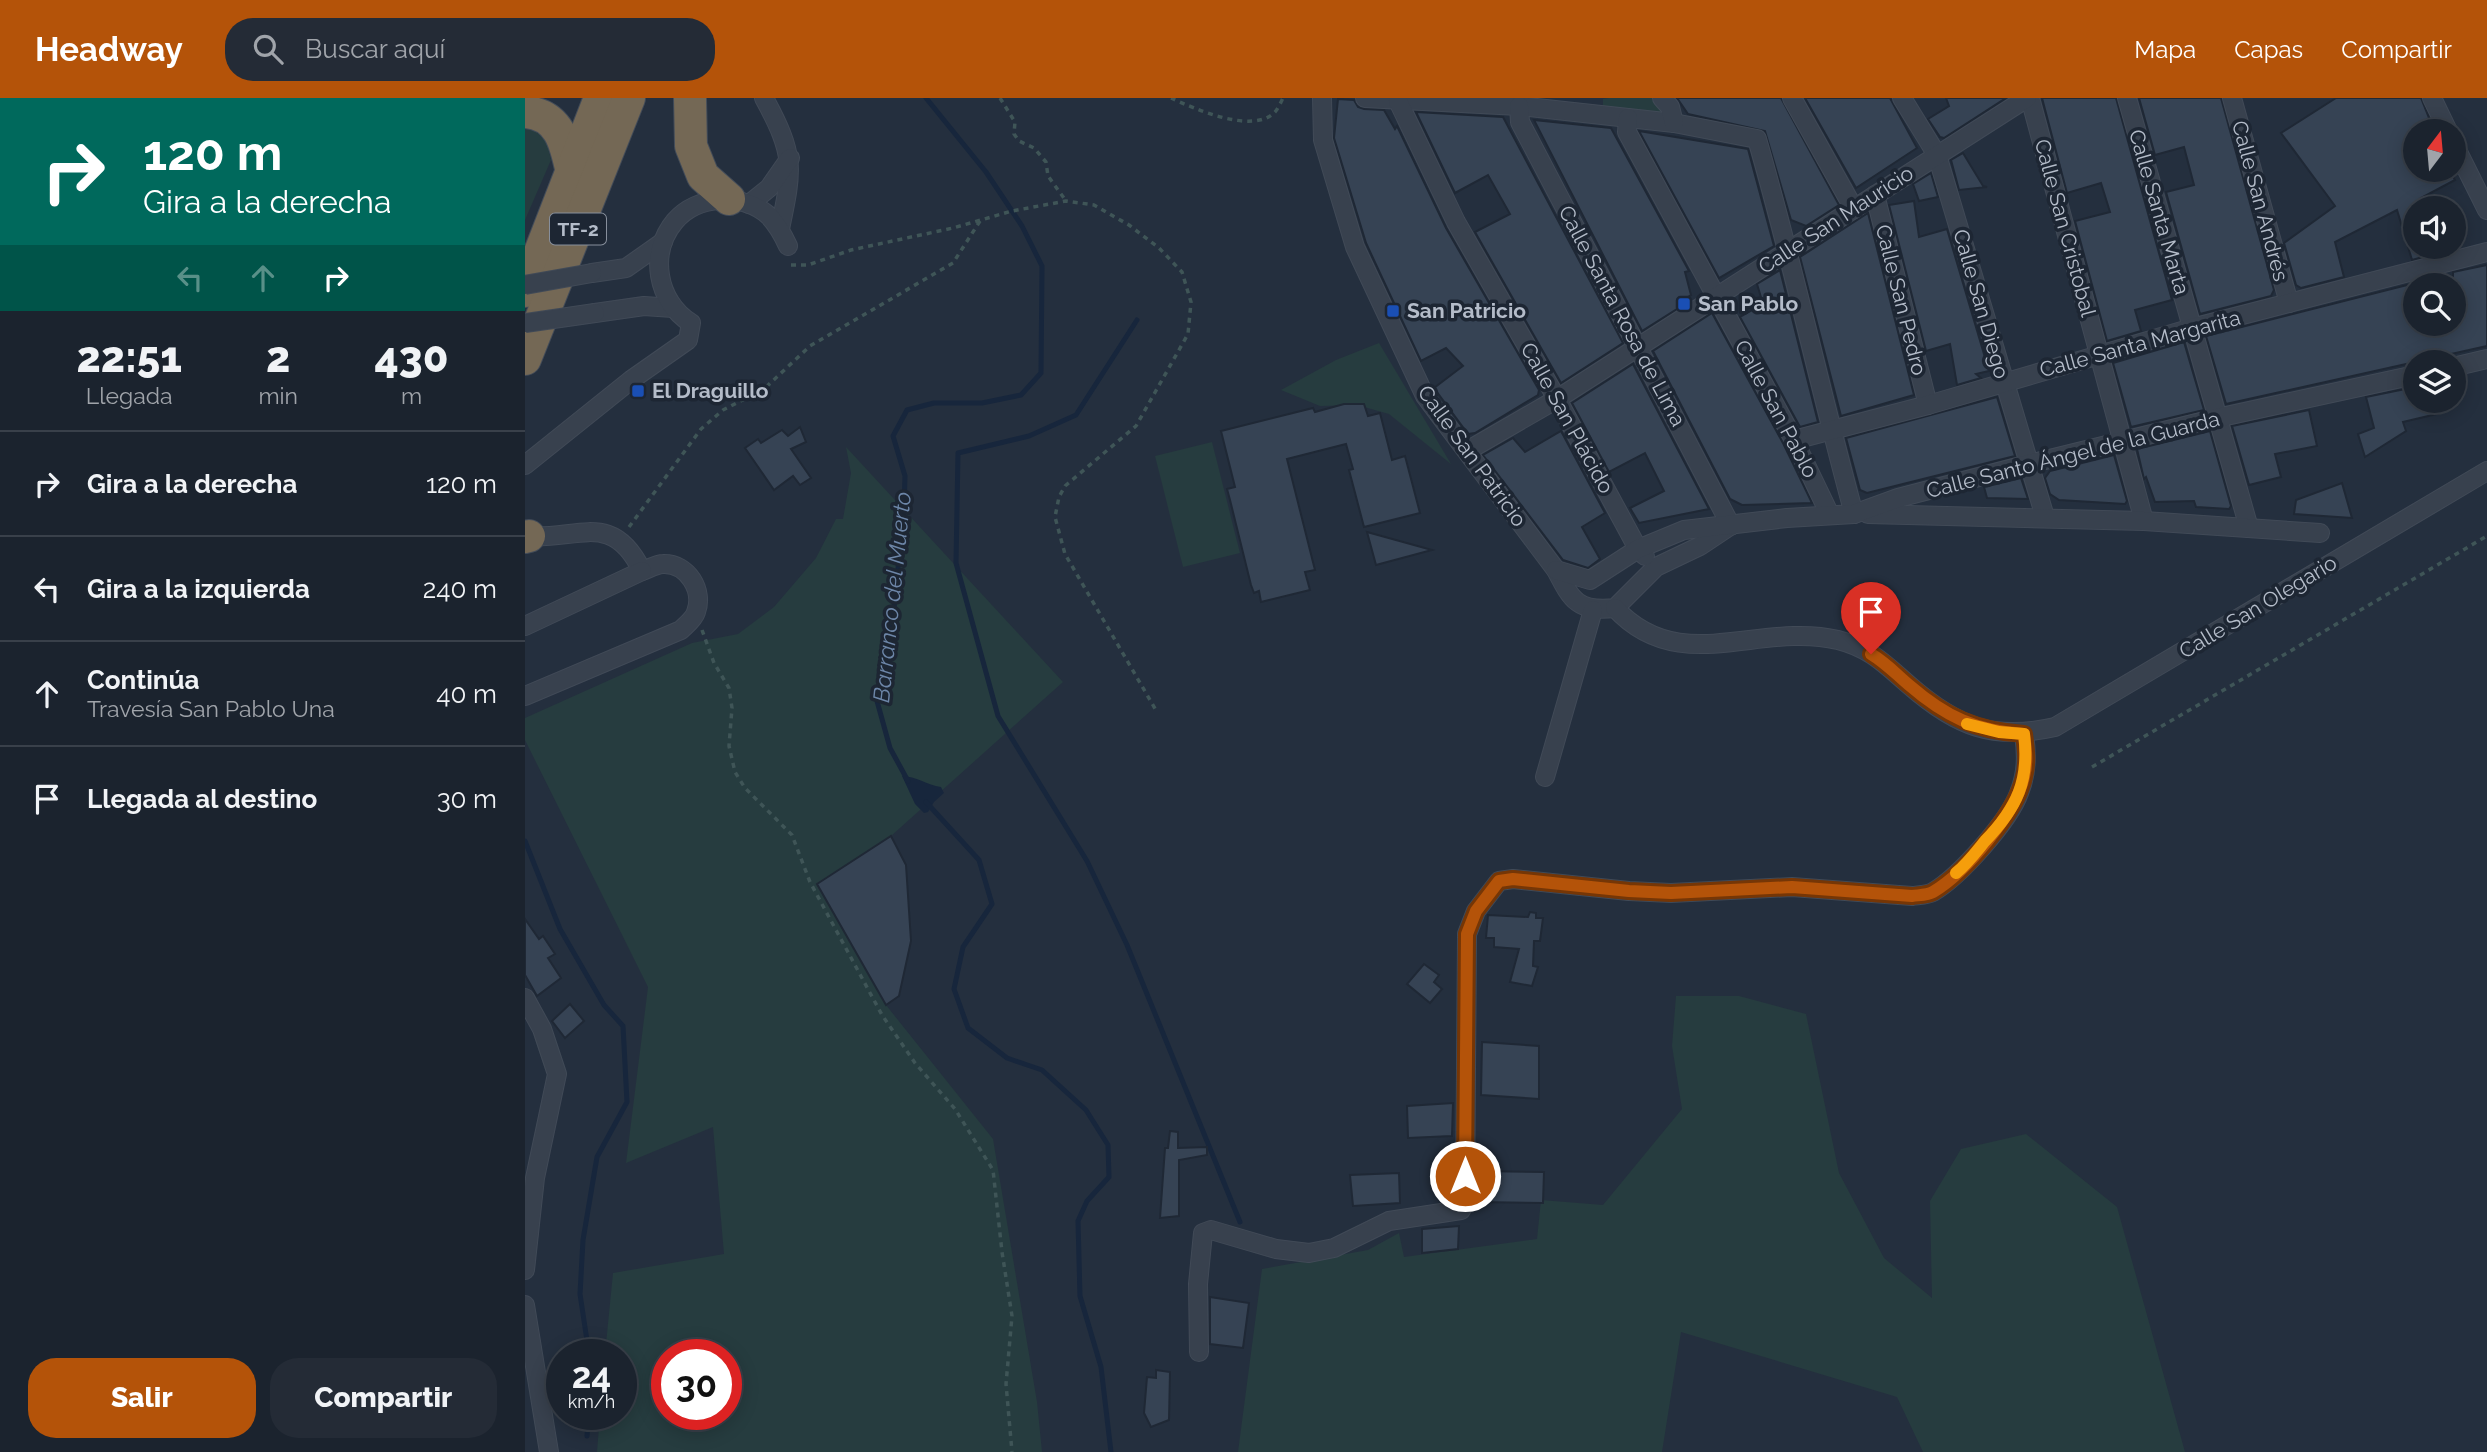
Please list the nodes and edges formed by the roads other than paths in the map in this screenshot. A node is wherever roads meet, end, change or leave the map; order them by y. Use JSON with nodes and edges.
{"nodes":[{"id":1,"x":600,"y":98,"type":"edge"},
{"id":2,"x":629,"y":98,"type":"edge"},
{"id":3,"x":690,"y":98,"type":"edge"},
{"id":4,"x":764,"y":98,"type":"edge"},
{"id":5,"x":1322,"y":98,"type":"edge"},
{"id":6,"x":1365,"y":98,"type":"edge"},
{"id":7,"x":1564,"y":98,"type":"edge"},
{"id":8,"x":1662,"y":98,"type":"edge"},
{"id":9,"x":1792,"y":98,"type":"edge"},
{"id":10,"x":1902,"y":98,"type":"edge"},
{"id":11,"x":2028,"y":98,"type":"edge"},
{"id":12,"x":2127,"y":98,"type":"edge"},
{"id":13,"x":2232,"y":98,"type":"edge"},
{"id":14,"x":2432,"y":98,"type":"edge"},
{"id":15,"x":1398,"y":102,"type":"junction"},
{"id":16,"x":1519,"y":106,"type":"junction"},
{"id":17,"x":525,"y":112,"type":"edge"},
{"id":18,"x":1628,"y":118,"type":"junction"},
{"id":19,"x":2442,"y":119,"type":"edge"},
{"id":20,"x":1674,"y":123,"type":"junction"},
{"id":21,"x":1937,"y":155,"type":"junction"},
{"id":22,"x":790,"y":158,"type":"junction"},
{"id":23,"x":2466,"y":168,"type":"edge"},
{"id":24,"x":572,"y":173,"type":"junction"},
{"id":25,"x":1875,"y":195,"type":"junction"},
{"id":26,"x":739,"y":202,"type":"junction"},
{"id":27,"x":1853,"y":209,"type":"junction"},
{"id":28,"x":2487,"y":210,"type":"edge"},
{"id":29,"x":780,"y":229,"type":"junction"},
{"id":30,"x":663,"y":242,"type":"junction"},
{"id":31,"x":788,"y":246,"type":"dead end"},
{"id":32,"x":1790,"y":250,"type":"junction"},
{"id":33,"x":2487,"y":252,"type":"edge"},
{"id":34,"x":525,"y":285,"type":"edge"},
{"id":35,"x":525,"y":291,"type":"edge"},
{"id":36,"x":1717,"y":297,"type":"junction"},
{"id":37,"x":2289,"y":303,"type":"junction"},
{"id":38,"x":673,"y":308,"type":"junction"},
{"id":39,"x":525,"y":323,"type":"edge"},
{"id":40,"x":2192,"y":328,"type":"junction"},
{"id":41,"x":1638,"y":347,"type":"junction"},
{"id":42,"x":2100,"y":355,"type":"junction"},
{"id":43,"x":525,"y":359,"type":"edge"},
{"id":44,"x":2487,"y":359,"type":"edge"},
{"id":45,"x":2466,"y":363,"type":"edge"},
{"id":46,"x":2403,"y":378,"type":"edge"},
{"id":47,"x":2004,"y":381,"type":"junction"},
{"id":48,"x":1557,"y":399,"type":"junction"},
{"id":49,"x":1928,"y":405,"type":"junction"},
{"id":50,"x":2217,"y":418,"type":"junction"},
{"id":51,"x":1831,"y":430,"type":"junction"},
{"id":52,"x":1794,"y":440,"type":"junction"},
{"id":53,"x":2121,"y":442,"type":"junction"},
{"id":54,"x":1467,"y":452,"type":"junction"},
{"id":55,"x":2029,"y":464,"type":"junction"},
{"id":56,"x":525,"y":465,"type":"edge"},
{"id":57,"x":2487,"y":471,"type":"edge"},
{"id":58,"x":1934,"y":490,"type":"junction"},
{"id":59,"x":1854,"y":514,"type":"junction"},
{"id":60,"x":1938,"y":514,"type":"junction"},
{"id":61,"x":1831,"y":515,"type":"junction"},
{"id":62,"x":2045,"y":517,"type":"junction"},
{"id":63,"x":2144,"y":521,"type":"junction"},
{"id":64,"x":1731,"y":526,"type":"junction"},
{"id":65,"x":2249,"y":528,"type":"junction"},
{"id":66,"x":2320,"y":533,"type":"dead end"},
{"id":67,"x":526,"y":536,"type":"edge"},
{"id":68,"x":1638,"y":549,"type":"junction"},
{"id":69,"x":1656,"y":566,"type":"junction"},
{"id":70,"x":1556,"y":570,"type":"junction"},
{"id":71,"x":642,"y":571,"type":"junction"},
{"id":72,"x":1590,"y":580,"type":"junction"},
{"id":73,"x":1588,"y":607,"type":"junction"},
{"id":74,"x":1615,"y":608,"type":"junction"},
{"id":75,"x":525,"y":626,"type":"edge"},
{"id":76,"x":525,"y":696,"type":"edge"},
{"id":77,"x":2024,"y":734,"type":"junction"},
{"id":78,"x":1545,"y":777,"type":"dead end"},
{"id":79,"x":525,"y":998,"type":"edge"},
{"id":80,"x":525,"y":1270,"type":"edge"},
{"id":81,"x":525,"y":1305,"type":"edge"},
{"id":82,"x":1199,"y":1352,"type":"dead end"},
{"id":83,"x":549,"y":1452,"type":"edge"}],
"edges":[{"from":1,"to":24,"type":"highway","number":"TF-2"},
{"from":2,"to":43,"type":"highway","number":"TF-2"},
{"from":3,"to":26,"type":"highway"},
{"from":4,"to":22,"type":"street"},
{"from":5,"to":54,"type":"street","name":"Calle San Patricio"},
{"from":6,"to":15,"type":"street"},
{"from":7,"to":16,"type":"street"},
{"from":8,"to":20,"type":"street"},
{"from":9,"to":27,"type":"street","name":"Calle San Pedro"},
{"from":10,"to":21,"type":"street","name":"Calle San Diego"},
{"from":11,"to":21,"type":"street","name":"Calle San Mauricio"},
{"from":11,"to":42,"type":"street","name":"Calle San Cristobal"},
{"from":12,"to":40,"type":"street","name":"Calle Santa Marta"},
{"from":13,"to":37,"type":"street","name":"Calle San Andrés"},
{"from":14,"to":19,"type":"street"},
{"from":15,"to":16,"type":"street"},
{"from":15,"to":48,"type":"street","name":"Calle San Plácido"},
{"from":16,"to":18,"type":"street"},
{"from":16,"to":41,"type":"street","name":"Calle Santa Rosa de Lima"},
{"from":17,"to":24,"type":"highway"},
{"from":18,"to":20,"type":"street"},
{"from":18,"to":36,"type":"street","name":"Calle San Pablo"},
{"from":20,"to":32,"type":"street"},
{"from":21,"to":25,"type":"street","name":"Calle San Mauricio"},
{"from":21,"to":47,"type":"street","name":"Calle San Diego"},
{"from":22,"to":26,"type":"street"},
{"from":22,"to":29,"type":"street"},
{"from":23,"to":28,"type":"street"},
{"from":24,"to":35,"type":"highway","number":"TF-2"},
{"from":25,"to":27,"type":"street","name":"Calle San Mauricio"},
{"from":25,"to":49,"type":"street","name":"Calle San Pedro"},
{"from":26,"to":29,"type":"street"},
{"from":26,"to":30,"type":"street"},
{"from":27,"to":32,"type":"street","name":"Calle San Mauricio"},
{"from":29,"to":31,"type":"street"},
{"from":30,"to":34,"type":"street","bridge":true},
{"from":30,"to":38,"type":"street"},
{"from":32,"to":36,"type":"street","name":"Calle San Mauricio"},
{"from":32,"to":51,"type":"street"},
{"from":33,"to":37,"type":"street","name":"Calle Santa Margarita"},
{"from":36,"to":41,"type":"street","name":"Calle San Mauricio"},
{"from":36,"to":52,"type":"street","name":"Calle San Pablo"},
{"from":37,"to":40,"type":"street","name":"Calle Santa Margarita"},
{"from":38,"to":39,"type":"street","bridge":true},
{"from":38,"to":56,"type":"street"},
{"from":40,"to":42,"type":"street","name":"Calle Santa Margarita"},
{"from":40,"to":50,"type":"street","name":"Calle Santa Marta"},
{"from":41,"to":48,"type":"street","name":"Calle San Mauricio"},
{"from":41,"to":64,"type":"street","name":"Calle Santa Rosa de Lima"},
{"from":42,"to":47,"type":"street","name":"Calle Santa Margarita"},
{"from":42,"to":53,"type":"street","name":"Calle San Cristobal"},
{"from":44,"to":45,"type":"street"},
{"from":46,"to":50,"type":"street","name":"Calle Santo Ángel de la Guarda"},
{"from":47,"to":49,"type":"street","name":"Calle Santa Margarita"},
{"from":47,"to":55,"type":"street","name":"Calle San Diego"},
{"from":48,"to":54,"type":"street","name":"Calle San Mauricio"},
{"from":48,"to":68,"type":"street","name":"Calle San Plácido"},
{"from":49,"to":51,"type":"street","name":"Calle Santa Margarita"},
{"from":50,"to":53,"type":"street","name":"Calle Santo Ángel de la Guarda"},
{"from":50,"to":65,"type":"street","name":"Calle Santa Marta"},
{"from":51,"to":52,"type":"street","name":"Calle Santa Margarita"},
{"from":51,"to":59,"type":"street"},
{"from":52,"to":61,"type":"street","name":"Calle San Pablo"},
{"from":53,"to":55,"type":"street","name":"Calle Santo Ángel de la Guarda"},
{"from":53,"to":63,"type":"street","name":"Calle San Cristobal"},
{"from":54,"to":70,"type":"street","name":"Calle San Patricio"},
{"from":55,"to":58,"type":"street","name":"Calle Santo Ángel de la Guarda"},
{"from":55,"to":62,"type":"street","name":"Calle San Diego"},
{"from":57,"to":77,"type":"street","name":"Calle San Olegario"},
{"from":58,"to":59,"type":"street","name":"Calle Santo Ángel de la Guarda"},
{"from":58,"to":60,"type":"street"},
{"from":59,"to":60,"type":"street","name":"Calle San Olegario"},
{"from":59,"to":61,"type":"street","name":"Calle Santo Ángel de la Guarda"},
{"from":60,"to":62,"type":"street","name":"Calle San Olegario"},
{"from":61,"to":64,"type":"street","name":"Calle Santo Ángel de la Guarda"},
{"from":62,"to":63,"type":"street","name":"Calle San Olegario"},
{"from":63,"to":65,"type":"street","name":"Calle San Olegario"},
{"from":64,"to":68,"type":"street","name":"Calle Santo Ángel de la Guarda"},
{"from":64,"to":69,"type":"street","name":"Calle Santo Ángel de la Guarda"},
{"from":65,"to":66,"type":"street","name":"Calle San Olegario"},
{"from":67,"to":71,"type":"street"},
{"from":68,"to":69,"type":"street","name":"Calle San Plácido"},
{"from":68,"to":72,"type":"street","name":"Calle Santo Ángel de la Guarda"},
{"from":69,"to":74,"type":"street","name":"Calle Santo Ángel de la Guarda"},
{"from":70,"to":72,"type":"street"},
{"from":70,"to":73,"type":"street"},
{"from":71,"to":75,"type":"street"},
{"from":71,"to":76,"type":"street"},
{"from":72,"to":73,"type":"street"},
{"from":73,"to":74,"type":"street"},
{"from":73,"to":78,"type":"street"},
{"from":74,"to":77,"type":"street"},
{"from":77,"to":82,"type":"street"},
{"from":79,"to":80,"type":"street"},
{"from":81,"to":83,"type":"street"}]}
